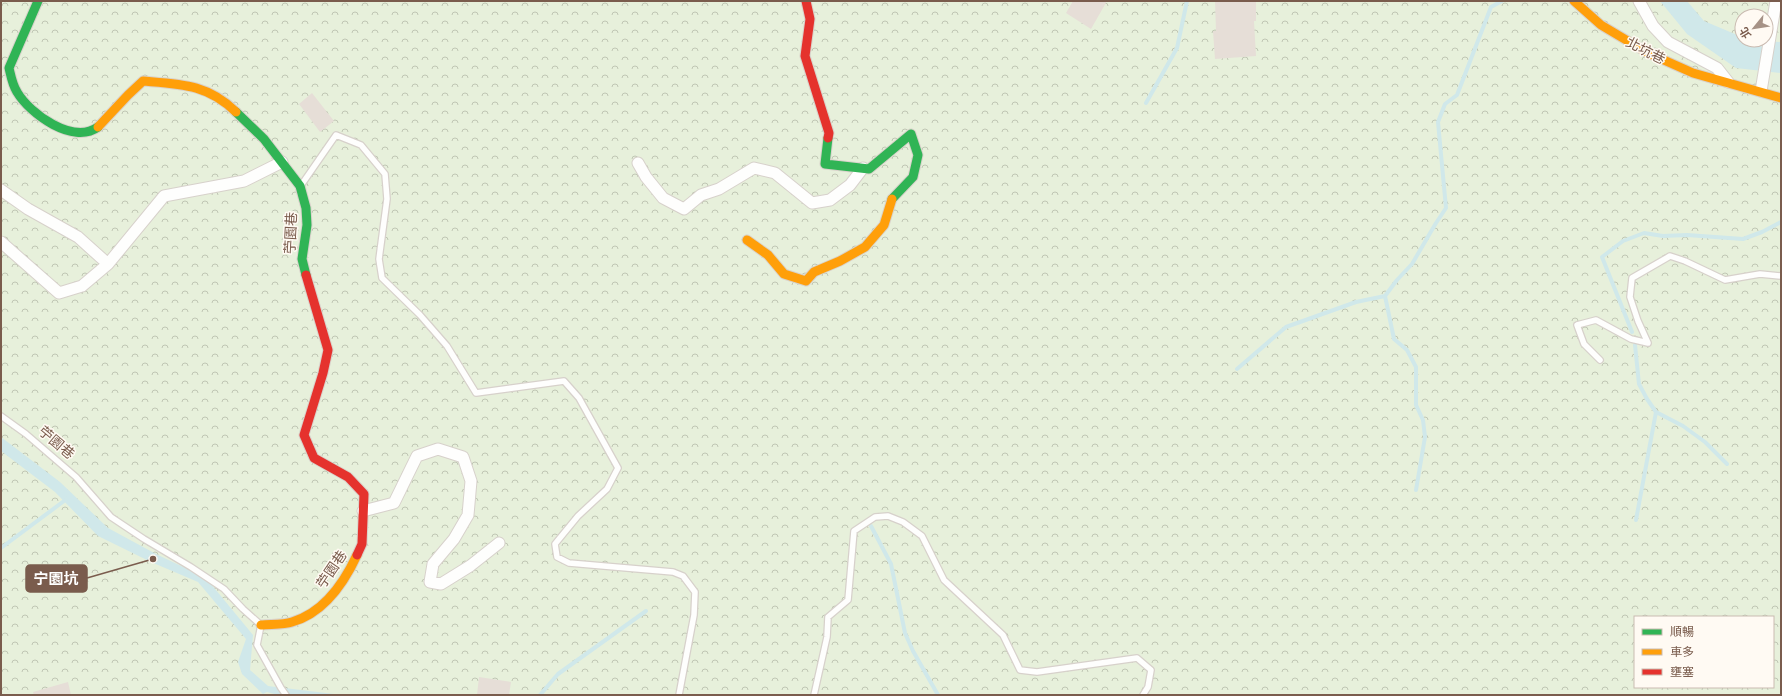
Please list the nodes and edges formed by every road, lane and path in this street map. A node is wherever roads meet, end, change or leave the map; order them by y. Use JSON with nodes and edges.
{"nodes":[{"id":1,"x":38,"y":1,"type":"edge"},
{"id":2,"x":806,"y":1,"type":"edge"},
{"id":3,"x":1574,"y":1,"type":"edge"},
{"id":4,"x":1639,"y":1,"type":"edge"},
{"id":5,"x":1776,"y":1,"type":"edge"},
{"id":6,"x":1728,"y":82,"type":"junction"},
{"id":7,"x":1761,"y":91,"type":"junction"},
{"id":8,"x":1781,"y":98,"type":"edge"},
{"id":9,"x":282,"y":162,"type":"junction"},
{"id":10,"x":638,"y":163,"type":"dead end"},
{"id":11,"x":863,"y":168,"type":"junction"},
{"id":12,"x":300,"y":186,"type":"junction"},
{"id":13,"x":1,"y":190,"type":"edge"},
{"id":14,"x":747,"y":240,"type":"dead end"},
{"id":15,"x":1,"y":242,"type":"edge"},
{"id":16,"x":108,"y":264,"type":"junction"},
{"id":17,"x":1781,"y":276,"type":"edge"},
{"id":18,"x":1600,"y":360,"type":"dead end"},
{"id":19,"x":1,"y":416,"type":"edge"},
{"id":20,"x":363,"y":511,"type":"junction"},
{"id":21,"x":499,"y":543,"type":"dead end"},
{"id":22,"x":261,"y":625,"type":"junction"},
{"id":23,"x":286,"y":695,"type":"edge"},
{"id":24,"x":679,"y":695,"type":"edge"},
{"id":25,"x":814,"y":695,"type":"edge"},
{"id":26,"x":1143,"y":695,"type":"edge"}],
"edges":[{"from":1,"to":9,"type":"street","name":"苧園巷"},
{"from":2,"to":11,"type":"street"},
{"from":3,"to":6,"type":"street","name":"北坑巷"},
{"from":4,"to":6,"type":"street","name":"北坑巷"},
{"from":5,"to":7,"type":"street"},
{"from":6,"to":7,"type":"street","name":"北坑巷"},
{"from":7,"to":8,"type":"street","name":"北坑巷"},
{"from":9,"to":12,"type":"street","name":"苧園巷"},
{"from":9,"to":16,"type":"street"},
{"from":10,"to":11,"type":"street"},
{"from":11,"to":14,"type":"street"},
{"from":12,"to":20,"type":"street","name":"苧園巷"},
{"from":12,"to":24,"type":"lane"},
{"from":13,"to":16,"type":"street"},
{"from":15,"to":16,"type":"street"},
{"from":17,"to":18,"type":"lane"},
{"from":19,"to":22,"type":"lane","name":"苧園巷"},
{"from":20,"to":21,"type":"street"},
{"from":20,"to":22,"type":"street","name":"苧園巷"},
{"from":22,"to":23,"type":"lane"},
{"from":25,"to":26,"type":"lane"}]}
